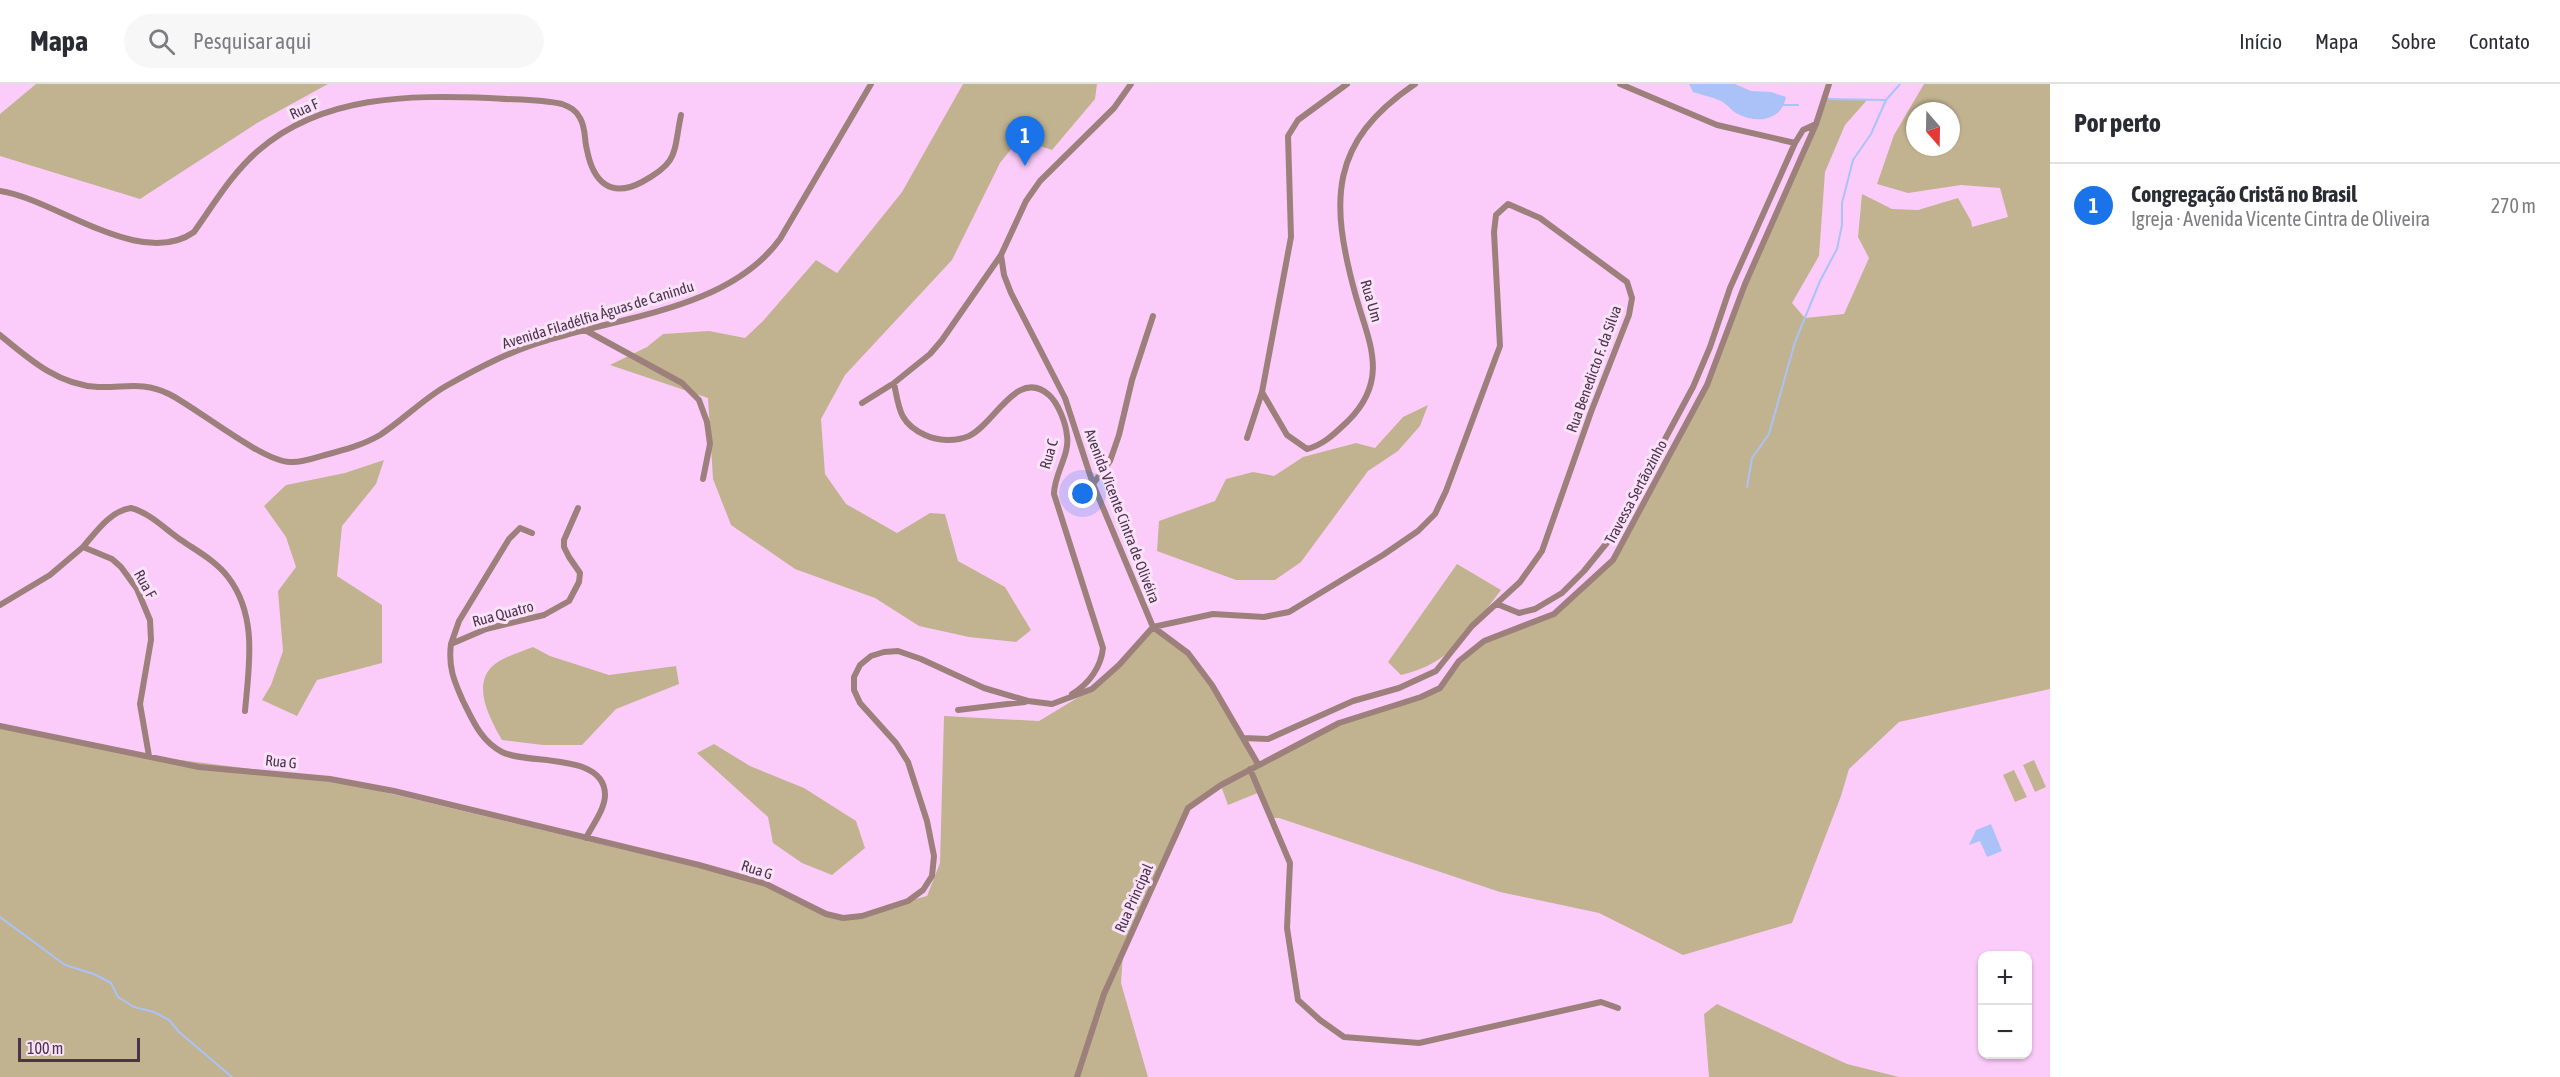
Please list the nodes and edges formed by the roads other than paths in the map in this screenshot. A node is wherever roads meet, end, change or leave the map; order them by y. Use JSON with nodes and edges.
{"nodes":[{"id":1,"x":871,"y":84,"type":"edge"},
{"id":2,"x":1131,"y":84,"type":"edge"},
{"id":3,"x":1347,"y":84,"type":"edge"},
{"id":4,"x":1415,"y":84,"type":"edge"},
{"id":5,"x":1620,"y":84,"type":"edge"},
{"id":6,"x":1829,"y":84,"type":"edge"},
{"id":7,"x":681,"y":115,"type":"dead end"},
{"id":8,"x":1816,"y":124,"type":"junction"},
{"id":9,"x":1795,"y":143,"type":"junction"},
{"id":10,"x":0,"y":191,"type":"edge"},
{"id":11,"x":1001,"y":255,"type":"junction"},
{"id":12,"x":1153,"y":316,"type":"dead end"},
{"id":13,"x":584,"y":329,"type":"junction"},
{"id":14,"x":0,"y":335,"type":"edge"},
{"id":15,"x":894,"y":383,"type":"junction"},
{"id":16,"x":1262,"y":392,"type":"junction"},
{"id":17,"x":862,"y":404,"type":"dead end"},
{"id":18,"x":1248,"y":438,"type":"dead end"},
{"id":19,"x":703,"y":479,"type":"dead end"},
{"id":20,"x":1094,"y":484,"type":"junction"},
{"id":21,"x":578,"y":508,"type":"dead end"},
{"id":22,"x":532,"y":533,"type":"dead end"},
{"id":23,"x":83,"y":547,"type":"junction"},
{"id":24,"x":1497,"y":604,"type":"junction"},
{"id":25,"x":0,"y":605,"type":"edge"},
{"id":26,"x":1153,"y":627,"type":"junction"},
{"id":27,"x":451,"y":644,"type":"junction"},
{"id":28,"x":1028,"y":701,"type":"junction"},
{"id":29,"x":1052,"y":704,"type":"junction"},
{"id":30,"x":958,"y":710,"type":"dead end"},
{"id":31,"x":245,"y":711,"type":"dead end"},
{"id":32,"x":0,"y":726,"type":"edge"},
{"id":33,"x":1243,"y":738,"type":"junction"},
{"id":34,"x":149,"y":756,"type":"junction"},
{"id":35,"x":1258,"y":764,"type":"junction"},
{"id":36,"x":1250,"y":769,"type":"junction"},
{"id":37,"x":586,"y":838,"type":"junction"},
{"id":38,"x":1618,"y":1008,"type":"dead end"},
{"id":39,"x":1077,"y":1077,"type":"edge"}],
"edges":[{"from":1,"to":13,"type":"street","name":"Avenida Filadélfia Águas de Canindu"},
{"from":2,"to":11,"type":"street"},
{"from":3,"to":16,"type":"street"},
{"from":4,"to":16,"type":"street","name":"Rua Um"},
{"from":5,"to":9,"type":"street"},
{"from":6,"to":8,"type":"street","name":"Travessa Sertãozinho"},
{"from":7,"to":10,"type":"street","name":"Rua F"},
{"from":8,"to":9,"type":"street"},
{"from":8,"to":35,"type":"street","name":"Travessa Sertãozinho"},
{"from":9,"to":24,"type":"street"},
{"from":11,"to":15,"type":"street"},
{"from":11,"to":20,"type":"street","name":"Avenida Vicente Cintra de Olivéira"},
{"from":12,"to":20,"type":"street"},
{"from":13,"to":14,"type":"street","name":"Avenida Filadélfia Águas de Canindu"},
{"from":13,"to":19,"type":"street"},
{"from":15,"to":17,"type":"street"},
{"from":15,"to":29,"type":"street","name":"Rua C"},
{"from":16,"to":18,"type":"street"},
{"from":20,"to":26,"type":"street","name":"Avenida Vicente Cintra de Olivéira"},
{"from":21,"to":27,"type":"street","name":"Rua Quatro"},
{"from":22,"to":27,"type":"street"},
{"from":23,"to":25,"type":"street"},
{"from":23,"to":31,"type":"street"},
{"from":23,"to":34,"type":"street","name":"Rua F"},
{"from":24,"to":26,"type":"street","name":"Rua Benedicto F. da Silva"},
{"from":24,"to":33,"type":"street","name":"Rua Benedicto F. da Silva"},
{"from":26,"to":29,"type":"street","name":"Rua G"},
{"from":26,"to":33,"type":"street","name":"Avenida Vicente Cintra de Olivéira"},
{"from":27,"to":37,"type":"street"},
{"from":28,"to":29,"type":"street","name":"Rua G"},
{"from":28,"to":30,"type":"street"},
{"from":28,"to":37,"type":"street","name":"Rua G"},
{"from":32,"to":34,"type":"street","name":"Rua G"},
{"from":33,"to":35,"type":"street","name":"Avenida Vicente Cintra de Olivéira"},
{"from":34,"to":37,"type":"street","name":"Rua G"},
{"from":35,"to":36,"type":"street","name":"Rua Principal"},
{"from":36,"to":38,"type":"street"},
{"from":36,"to":39,"type":"street","name":"Rua Principal"}]}
